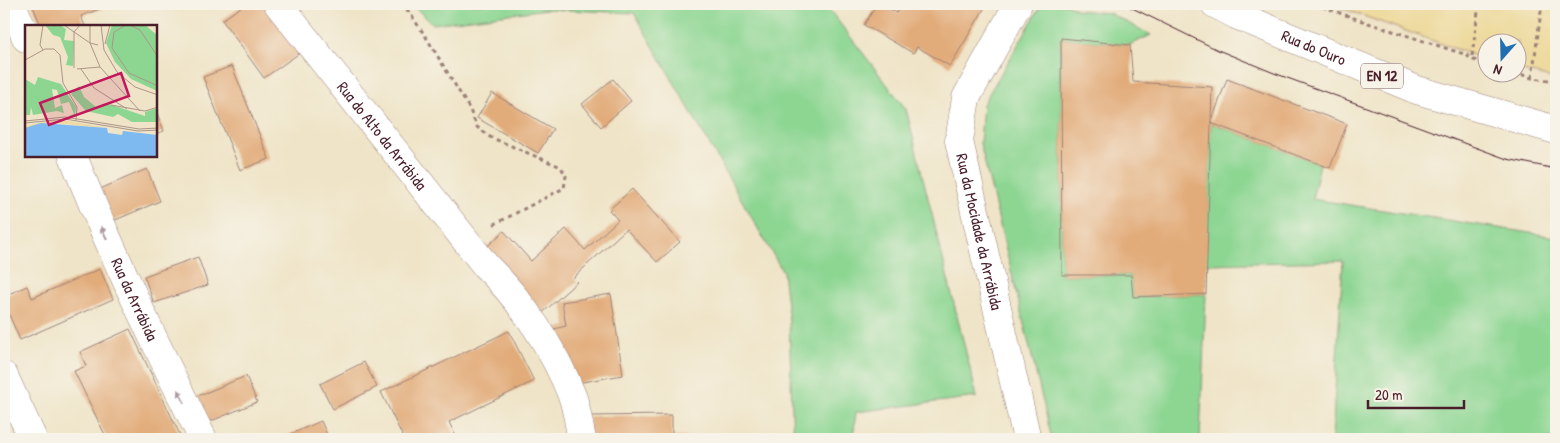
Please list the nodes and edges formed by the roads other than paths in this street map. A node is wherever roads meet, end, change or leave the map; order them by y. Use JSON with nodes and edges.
{"nodes":[{"id":1,"x":12,"y":4,"type":"edge"},
{"id":2,"x":278,"y":4,"type":"edge"},
{"id":3,"x":1018,"y":4,"type":"edge"},
{"id":4,"x":1215,"y":4,"type":"edge"},
{"id":5,"x":25,"y":36,"type":"edge"},
{"id":6,"x":1556,"y":130,"type":"edge"},
{"id":7,"x":74,"y":158,"type":"edge"},
{"id":8,"x":4,"y":376,"type":"edge"},
{"id":9,"x":33,"y":439,"type":"edge"},
{"id":10,"x":203,"y":439,"type":"edge"},
{"id":11,"x":582,"y":439,"type":"edge"},
{"id":12,"x":1027,"y":439,"type":"edge"}],
"edges":[{"from":1,"to":5,"type":"main road"},
{"from":2,"to":11,"type":"main road","name":"Rua do Alto da Arrábida"},
{"from":3,"to":12,"type":"main road","name":"Rua da Mocidade da Arrábida"},
{"from":4,"to":6,"type":"main road","name":"Rua do Ouro","number":"EN 12"},
{"from":10,"to":7,"type":"main road","name":"Rua da Arrábida","one_way":true},
{"from":8,"to":9,"type":"main road"}]}
